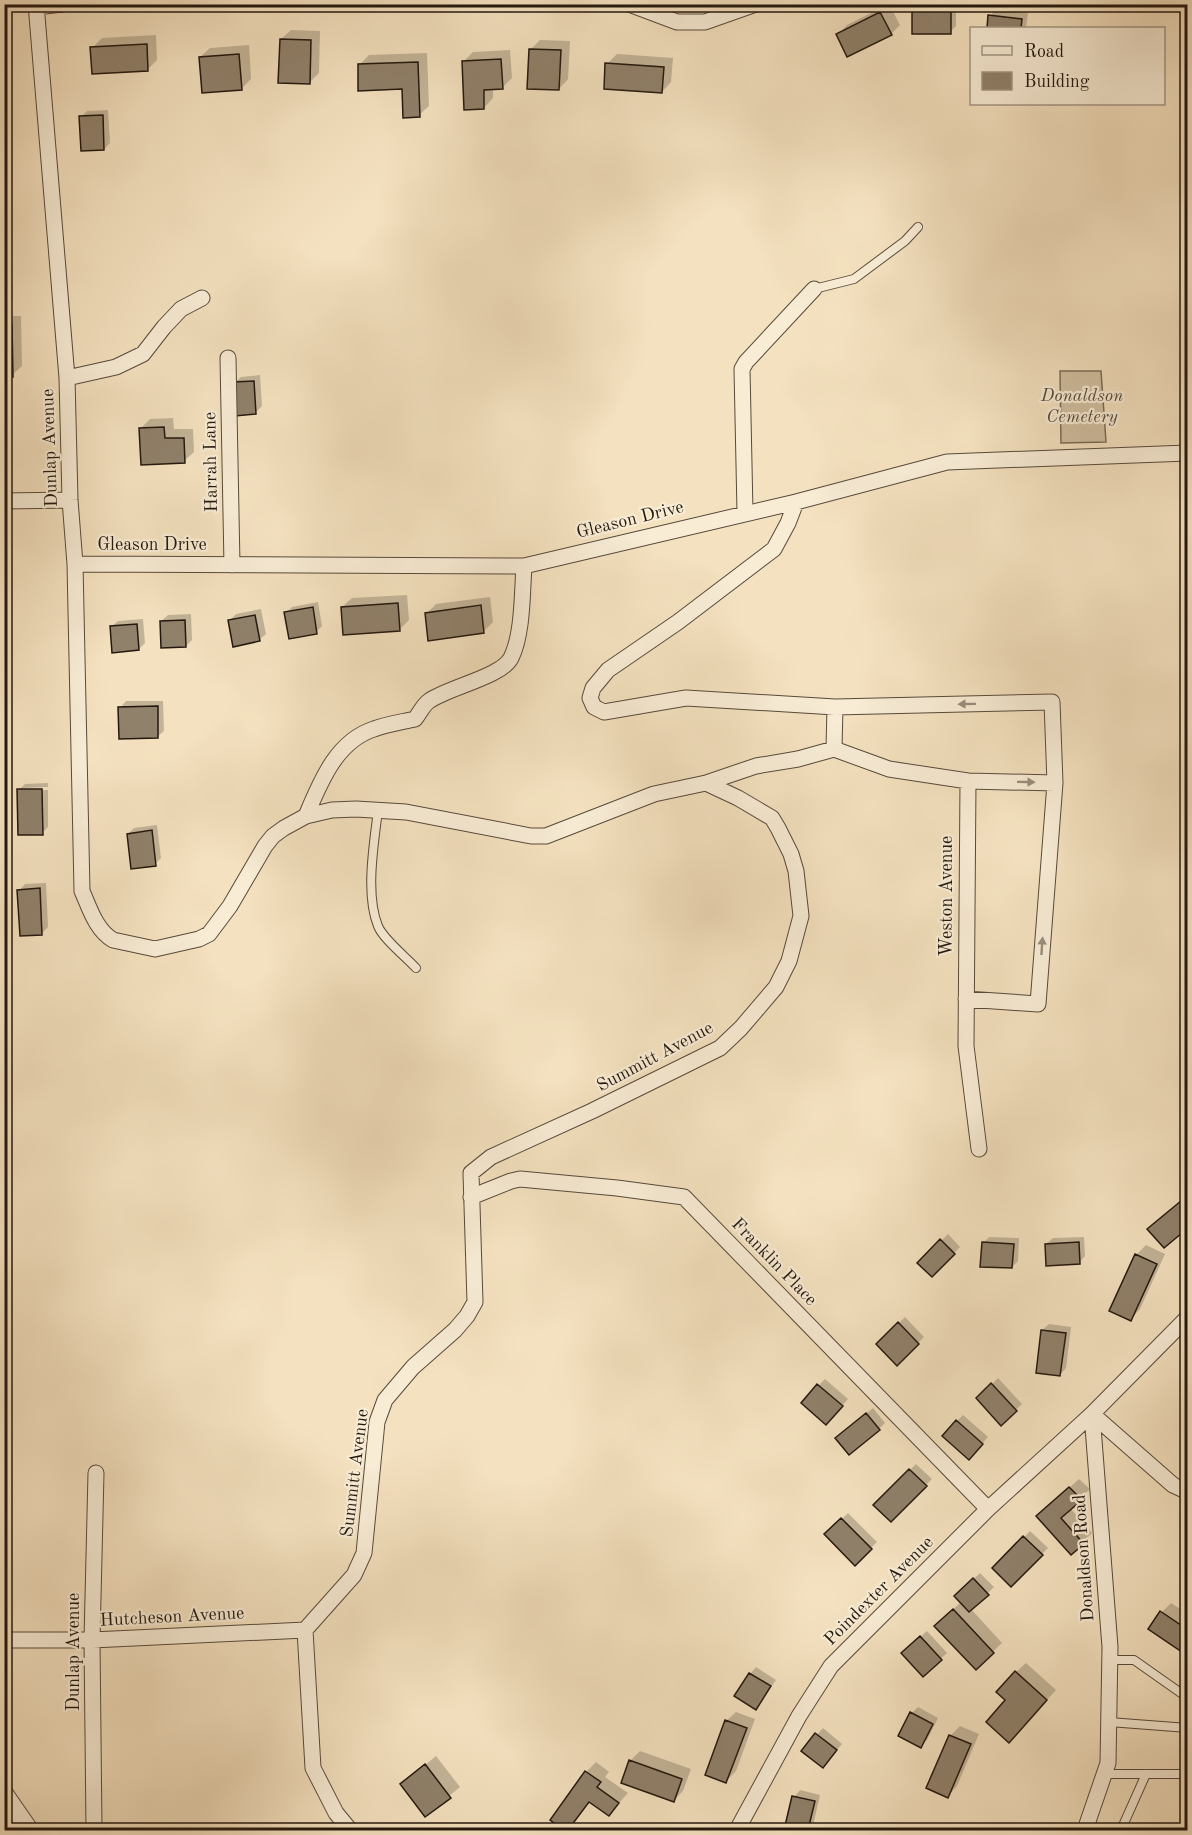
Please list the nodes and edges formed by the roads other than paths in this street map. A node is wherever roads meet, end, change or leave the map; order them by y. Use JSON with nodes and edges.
{"nodes":[{"id":1,"x":62,"y":4,"type":"edge"},
{"id":2,"x":628,"y":4,"type":"edge"},
{"id":3,"x":756,"y":4,"type":"edge"},
{"id":4,"x":36,"y":6,"type":"edge"},
{"id":5,"x":918,"y":227,"type":"dead end"},
{"id":6,"x":814,"y":289,"type":"joint"},
{"id":7,"x":202,"y":298,"type":"dead end"},
{"id":8,"x":228,"y":358,"type":"dead end"},
{"id":9,"x":67,"y":378,"type":"junction"},
{"id":10,"x":1188,"y":453,"type":"edge"},
{"id":11,"x":70,"y":500,"type":"junction"},
{"id":12,"x":4,"y":501,"type":"edge"},
{"id":13,"x":796,"y":502,"type":"junction"},
{"id":14,"x":745,"y":512,"type":"junction"},
{"id":15,"x":75,"y":564,"type":"junction"},
{"id":16,"x":232,"y":565,"type":"junction"},
{"id":17,"x":524,"y":566,"type":"junction"},
{"id":18,"x":835,"y":707,"type":"junction"},
{"id":19,"x":834,"y":749,"type":"junction"},
{"id":20,"x":968,"y":781,"type":"junction"},
{"id":21,"x":706,"y":783,"type":"junction"},
{"id":22,"x":1055,"y":783,"type":"junction"},
{"id":23,"x":378,"y":810,"type":"junction"},
{"id":24,"x":306,"y":816,"type":"junction"},
{"id":25,"x":416,"y":968,"type":"dead end"},
{"id":26,"x":966,"y":999,"type":"junction"},
{"id":27,"x":979,"y":1149,"type":"dead end"},
{"id":28,"x":471,"y":1197,"type":"junction"},
{"id":29,"x":1188,"y":1317,"type":"edge"},
{"id":30,"x":1092,"y":1414,"type":"junction"},
{"id":31,"x":96,"y":1473,"type":"dead end"},
{"id":32,"x":1188,"y":1491,"type":"edge"},
{"id":33,"x":988,"y":1509,"type":"junction"},
{"id":34,"x":306,"y":1630,"type":"junction"},
{"id":35,"x":4,"y":1640,"type":"edge"},
{"id":36,"x":92,"y":1640,"type":"junction"},
{"id":37,"x":1110,"y":1660,"type":"junction"},
{"id":38,"x":1188,"y":1698,"type":"edge"},
{"id":39,"x":1109,"y":1722,"type":"junction"},
{"id":40,"x":1188,"y":1728,"type":"edge"},
{"id":41,"x":1104,"y":1774,"type":"junction"},
{"id":42,"x":1146,"y":1774,"type":"junction"},
{"id":43,"x":1188,"y":1774,"type":"edge"},
{"id":44,"x":4,"y":1794,"type":"edge"},
{"id":45,"x":29,"y":1830,"type":"edge"},
{"id":46,"x":94,"y":1830,"type":"edge"},
{"id":47,"x":350,"y":1830,"type":"edge"},
{"id":48,"x":737,"y":1830,"type":"edge"},
{"id":49,"x":1084,"y":1830,"type":"edge"},
{"id":50,"x":1121,"y":1830,"type":"edge"}],
"edges":[{"from":1,"to":4,"type":"street"},
{"from":2,"to":3,"type":"street"},
{"from":4,"to":9,"type":"street","name":"Dunlap Avenue"},
{"from":5,"to":6,"type":"lane"},
{"from":6,"to":14,"type":"street"},
{"from":7,"to":9,"type":"street"},
{"from":8,"to":16,"type":"street","name":"Harrah Lane"},
{"from":9,"to":11,"type":"street","name":"Dunlap Avenue"},
{"from":10,"to":13,"type":"street","name":"Gleason Drive"},
{"from":11,"to":12,"type":"street"},
{"from":11,"to":15,"type":"street","name":"Dunlap Avenue"},
{"from":13,"to":14,"type":"street","name":"Gleason Drive"},
{"from":13,"to":18,"type":"street"},
{"from":14,"to":17,"type":"street","name":"Gleason Drive"},
{"from":15,"to":16,"type":"street","name":"Gleason Drive"},
{"from":15,"to":24,"type":"street","name":"Dunlap Avenue"},
{"from":16,"to":17,"type":"street","name":"Gleason Drive"},
{"from":17,"to":24,"type":"street"},
{"from":18,"to":19,"type":"street"},
{"from":22,"to":18,"type":"street","one_way":true},
{"from":19,"to":20,"type":"street"},
{"from":19,"to":21,"type":"street"},
{"from":20,"to":22,"type":"street","one_way":true},
{"from":20,"to":26,"type":"street","name":"Weston Avenue"},
{"from":21,"to":23,"type":"street"},
{"from":21,"to":28,"type":"street","name":"Summitt Avenue"},
{"from":26,"to":22,"type":"street","one_way":true},
{"from":23,"to":24,"type":"street"},
{"from":23,"to":25,"type":"lane"},
{"from":26,"to":27,"type":"street","name":"Weston Avenue"},
{"from":28,"to":33,"type":"street","name":"Franklin Place"},
{"from":28,"to":34,"type":"street","name":"Summitt Avenue"},
{"from":29,"to":30,"type":"street"},
{"from":30,"to":32,"type":"street"},
{"from":30,"to":33,"type":"street","name":"Poindexter Avenue"},
{"from":30,"to":37,"type":"street","name":"Donaldson Road"},
{"from":31,"to":36,"type":"street","name":"Dunlap Avenue"},
{"from":33,"to":48,"type":"street","name":"Poindexter Avenue"},
{"from":34,"to":36,"type":"street","name":"Hutcheson Avenue"},
{"from":34,"to":47,"type":"street"},
{"from":35,"to":36,"type":"street","name":"Hutcheson Avenue"},
{"from":36,"to":46,"type":"street","name":"Dunlap Avenue"},
{"from":37,"to":38,"type":"lane"},
{"from":37,"to":39,"type":"street","name":"Donaldson Road"},
{"from":39,"to":40,"type":"lane"},
{"from":39,"to":41,"type":"street","name":"Donaldson Road"},
{"from":41,"to":42,"type":"lane"},
{"from":41,"to":49,"type":"street","name":"Donaldson Road"},
{"from":42,"to":43,"type":"lane"},
{"from":42,"to":50,"type":"lane"},
{"from":44,"to":45,"type":"street"}]}
